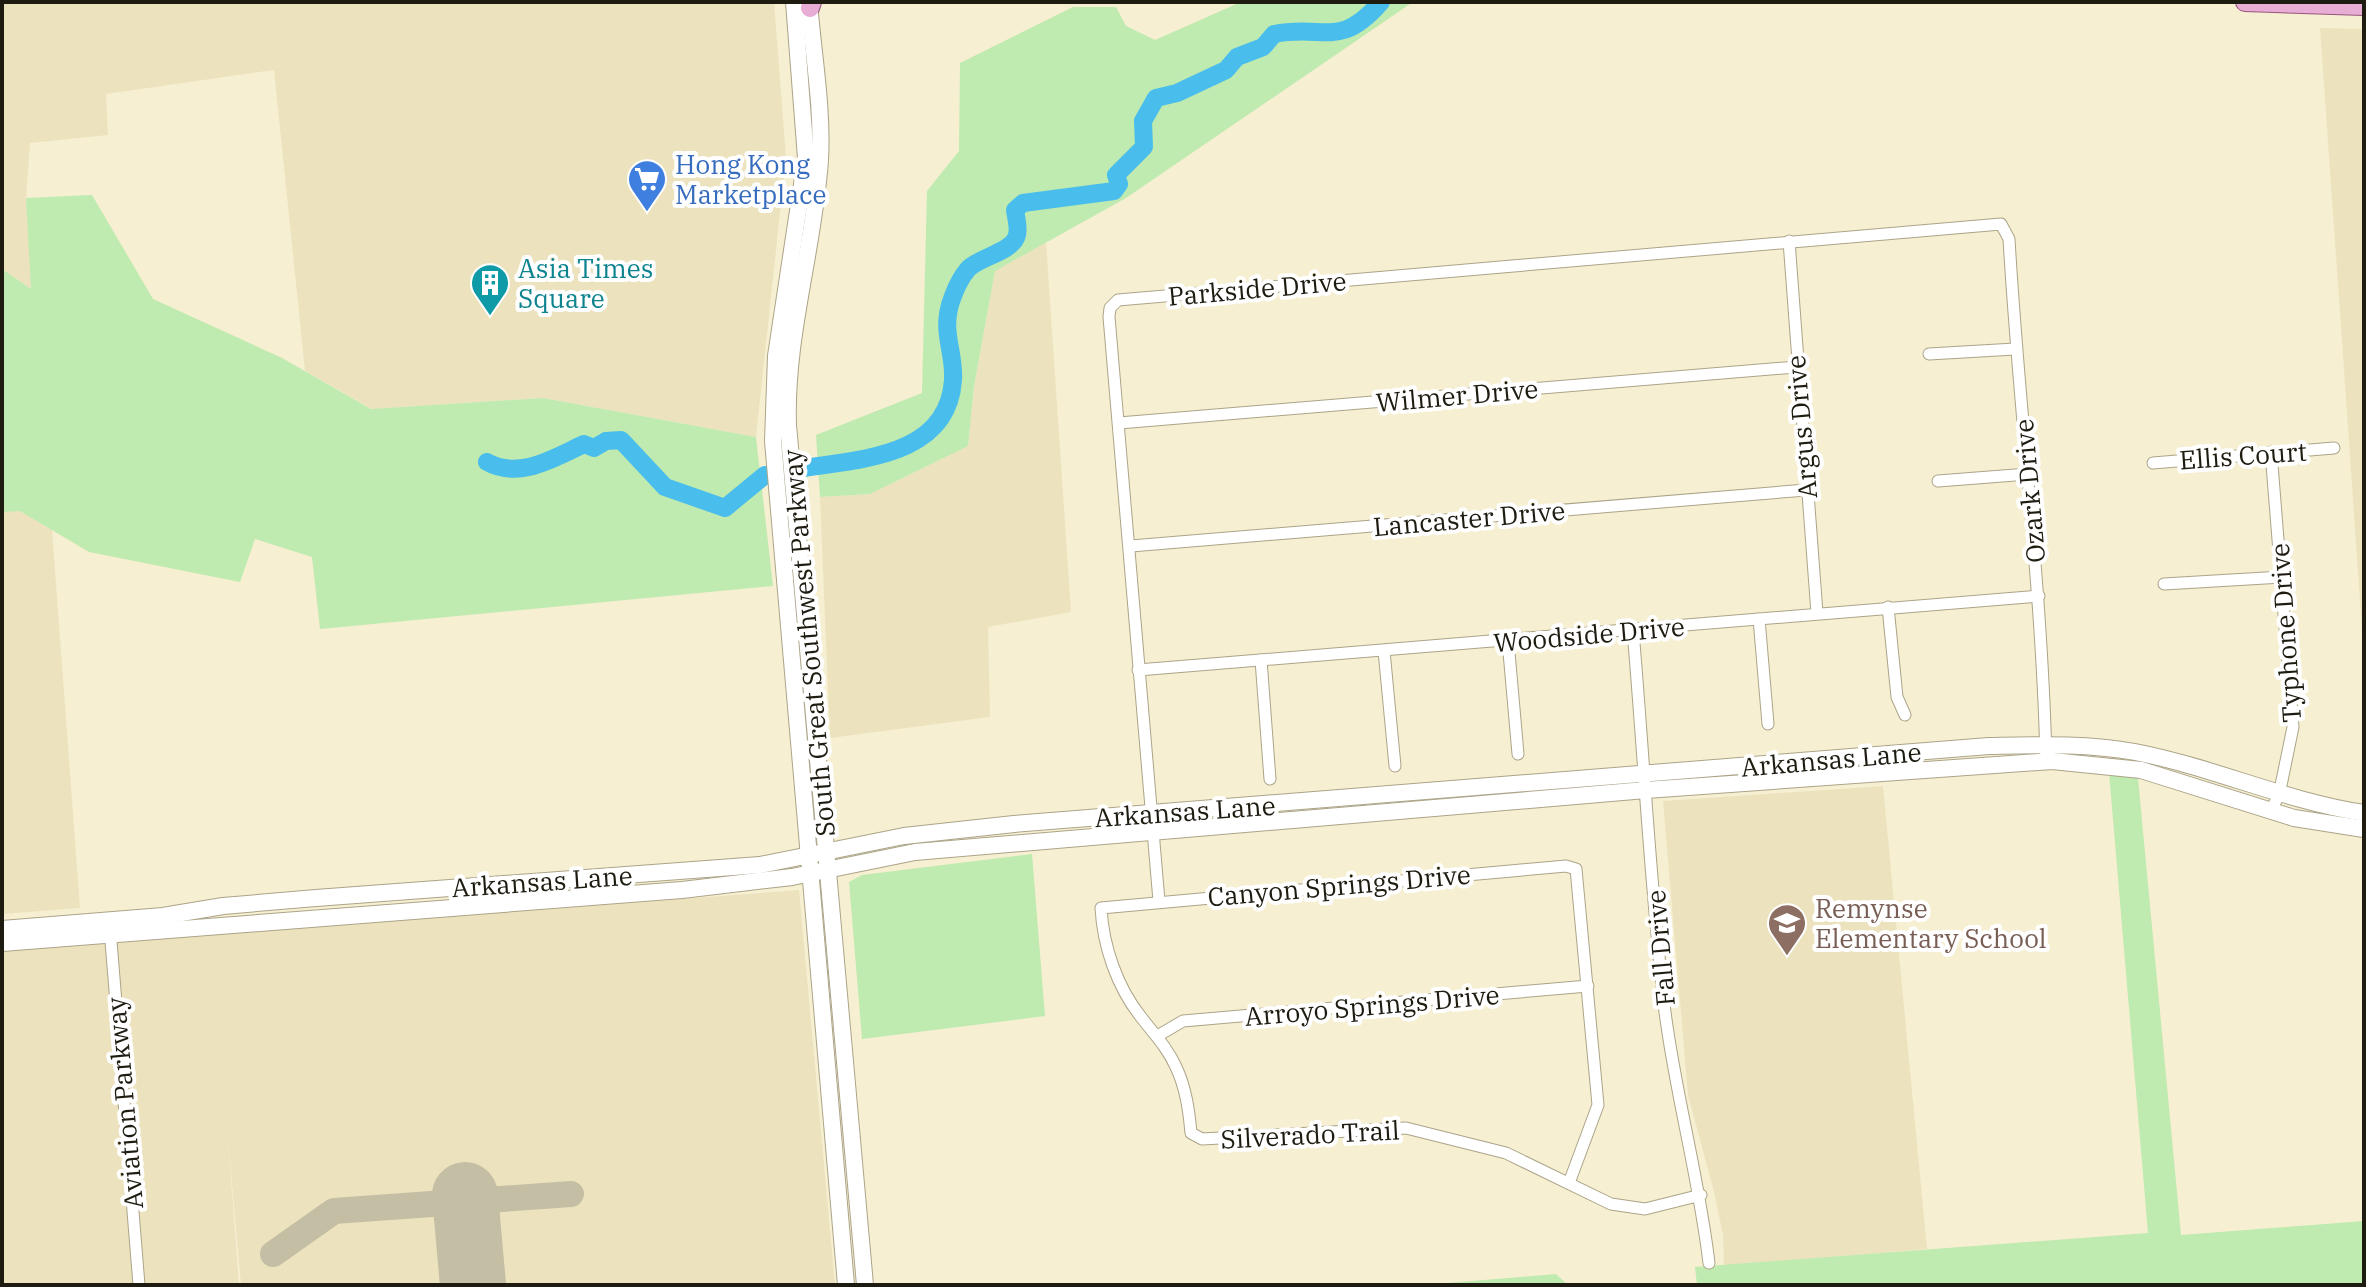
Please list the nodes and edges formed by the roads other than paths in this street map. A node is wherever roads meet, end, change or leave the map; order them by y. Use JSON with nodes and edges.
{"nodes":[{"id":1,"x":2245,"y":2,"type":"edge"},
{"id":2,"x":806,"y":3,"type":"edge"},
{"id":3,"x":2292,"y":3,"type":"edge"},
{"id":4,"x":2364,"y":6,"type":"edge"},
{"id":5,"x":2001,"y":224,"type":"joint"},
{"id":6,"x":1789,"y":241,"type":"junction"},
{"id":7,"x":2015,"y":349,"type":"junction"},
{"id":8,"x":1929,"y":354,"type":"dead end"},
{"id":9,"x":1796,"y":367,"type":"junction"},
{"id":10,"x":1119,"y":423,"type":"junction"},
{"id":11,"x":2334,"y":448,"type":"dead end"},
{"id":12,"x":2271,"y":452,"type":"junction"},
{"id":13,"x":2153,"y":463,"type":"dead end"},
{"id":14,"x":2028,"y":474,"type":"junction"},
{"id":15,"x":1938,"y":481,"type":"dead end"},
{"id":16,"x":1806,"y":490,"type":"junction"},
{"id":17,"x":1131,"y":546,"type":"junction"},
{"id":18,"x":2282,"y":577,"type":"junction"},
{"id":19,"x":2164,"y":584,"type":"dead end"},
{"id":20,"x":2039,"y":596,"type":"junction"},
{"id":21,"x":1888,"y":607,"type":"junction"},
{"id":22,"x":1817,"y":613,"type":"junction"},
{"id":23,"x":1759,"y":619,"type":"junction"},
{"id":24,"x":1633,"y":631,"type":"junction"},
{"id":25,"x":1508,"y":641,"type":"junction"},
{"id":26,"x":1384,"y":651,"type":"junction"},
{"id":27,"x":1261,"y":660,"type":"junction"},
{"id":28,"x":1138,"y":670,"type":"junction"},
{"id":29,"x":1905,"y":715,"type":"dead end"},
{"id":30,"x":1768,"y":724,"type":"dead end"},
{"id":31,"x":2046,"y":753,"type":"junction"},
{"id":32,"x":1518,"y":754,"type":"dead end"},
{"id":33,"x":1395,"y":766,"type":"dead end"},
{"id":34,"x":1270,"y":779,"type":"dead end"},
{"id":35,"x":1646,"y":782,"type":"junction"},
{"id":36,"x":2279,"y":795,"type":"junction"},
{"id":37,"x":2271,"y":810,"type":"junction"},
{"id":38,"x":2364,"y":813,"type":"edge"},
{"id":39,"x":1151,"y":814,"type":"junction"},
{"id":40,"x":2364,"y":829,"type":"edge"},
{"id":41,"x":1153,"y":831,"type":"junction"},
{"id":42,"x":820,"y":863,"type":"junction"},
{"id":43,"x":1159,"y":901,"type":"junction"},
{"id":44,"x":110,"y":927,"type":"junction"},
{"id":45,"x":2,"y":929,"type":"edge"},
{"id":46,"x":2,"y":943,"type":"edge"},
{"id":47,"x":1588,"y":986,"type":"junction"},
{"id":48,"x":1159,"y":1035,"type":"junction"},
{"id":49,"x":836,"y":1050,"type":"junction"},
{"id":50,"x":1569,"y":1183,"type":"junction"},
{"id":51,"x":1701,"y":1195,"type":"junction"},
{"id":52,"x":861,"y":1231,"type":"junction"},
{"id":53,"x":841,"y":1234,"type":"junction"},
{"id":54,"x":1709,"y":1263,"type":"dead end"},
{"id":55,"x":139,"y":1285,"type":"edge"},
{"id":56,"x":846,"y":1285,"type":"edge"},
{"id":57,"x":865,"y":1285,"type":"edge"}],
"edges":[{"from":1,"to":3,"type":"main road"},
{"from":2,"to":42,"type":"main road","name":"South Great Southwest Parkway"},
{"from":3,"to":4,"type":"main road"},
{"from":5,"to":6,"type":"street","name":"Parkside Drive"},
{"from":5,"to":7,"type":"street","name":"Ozark Drive"},
{"from":6,"to":9,"type":"street","name":"Argus Drive"},
{"from":6,"to":10,"type":"street","name":"Parkside Drive"},
{"from":7,"to":8,"type":"street"},
{"from":7,"to":14,"type":"street","name":"Ozark Drive"},
{"from":9,"to":10,"type":"street","name":"Wilmer Drive"},
{"from":9,"to":16,"type":"street","name":"Argus Drive"},
{"from":10,"to":17,"type":"street","name":"Parkside Drive"},
{"from":11,"to":12,"type":"street","name":"Ellis Court"},
{"from":12,"to":13,"type":"street","name":"Ellis Court"},
{"from":12,"to":18,"type":"street","name":"Typhone Drive"},
{"from":14,"to":15,"type":"street"},
{"from":14,"to":20,"type":"street","name":"Ozark Drive"},
{"from":16,"to":17,"type":"street","name":"Lancaster Drive"},
{"from":16,"to":22,"type":"street","name":"Argus Drive"},
{"from":17,"to":28,"type":"street","name":"Parkside Drive"},
{"from":18,"to":19,"type":"street"},
{"from":18,"to":36,"type":"street","name":"Typhone Drive"},
{"from":20,"to":21,"type":"street","name":"Woodside Drive"},
{"from":20,"to":31,"type":"street","name":"Ozark Drive"},
{"from":21,"to":22,"type":"street","name":"Woodside Drive"},
{"from":21,"to":29,"type":"street"},
{"from":22,"to":23,"type":"street","name":"Woodside Drive"},
{"from":23,"to":24,"type":"street","name":"Woodside Drive"},
{"from":23,"to":30,"type":"street"},
{"from":24,"to":25,"type":"street","name":"Woodside Drive"},
{"from":24,"to":35,"type":"street","name":"Fall Drive"},
{"from":25,"to":26,"type":"street","name":"Woodside Drive"},
{"from":25,"to":32,"type":"street"},
{"from":26,"to":27,"type":"street","name":"Woodside Drive"},
{"from":26,"to":33,"type":"street"},
{"from":27,"to":28,"type":"street","name":"Woodside Drive"},
{"from":27,"to":34,"type":"street"},
{"from":28,"to":39,"type":"street","name":"Parkside Drive"},
{"from":31,"to":35,"type":"main road","name":"Arkansas Lane"},
{"from":31,"to":36,"type":"main road","name":"Arkansas Lane"},
{"from":31,"to":37,"type":"main road","name":"Arkansas Lane"},
{"from":35,"to":39,"type":"main road","name":"Arkansas Lane"},
{"from":35,"to":41,"type":"main road","name":"Arkansas Lane"},
{"from":35,"to":51,"type":"street","name":"Fall Drive"},
{"from":36,"to":37,"type":"street","name":"Typhone Drive"},
{"from":36,"to":38,"type":"main road","name":"Arkansas Lane"},
{"from":37,"to":40,"type":"main road","name":"Arkansas Lane"},
{"from":39,"to":41,"type":"street","name":"Parkside Drive"},
{"from":39,"to":42,"type":"main road","name":"Arkansas Lane"},
{"from":41,"to":42,"type":"main road","name":"Arkansas Lane"},
{"from":41,"to":43,"type":"street","name":"Parkside Drive"},
{"from":42,"to":44,"type":"main road","name":"Arkansas Lane"},
{"from":42,"to":49,"type":"main road","name":"South Great Southwest Parkway"},
{"from":43,"to":47,"type":"street","name":"Canyon Springs Drive"},
{"from":43,"to":48,"type":"street","name":"Canyon Springs Drive"},
{"from":44,"to":45,"type":"main road","name":"Arkansas Lane"},
{"from":44,"to":46,"type":"main road","name":"Arkansas Lane"},
{"from":44,"to":55,"type":"street","name":"Aviation Parkway"},
{"from":47,"to":48,"type":"street","name":"Arroyo Springs Drive"},
{"from":47,"to":50,"type":"street"},
{"from":48,"to":50,"type":"street","name":"Silverado Trail"},
{"from":49,"to":52,"type":"main road","name":"South Great Southwest Parkway"},
{"from":49,"to":53,"type":"main road","name":"South Great Southwest Parkway"},
{"from":50,"to":51,"type":"street","name":"Silverado Trail"},
{"from":51,"to":54,"type":"street","name":"Fall Drive"},
{"from":52,"to":53,"type":"main road"},
{"from":52,"to":57,"type":"main road","name":"South Great Southwest Parkway"},
{"from":53,"to":56,"type":"main road","name":"South Great Southwest Parkway"}]}
